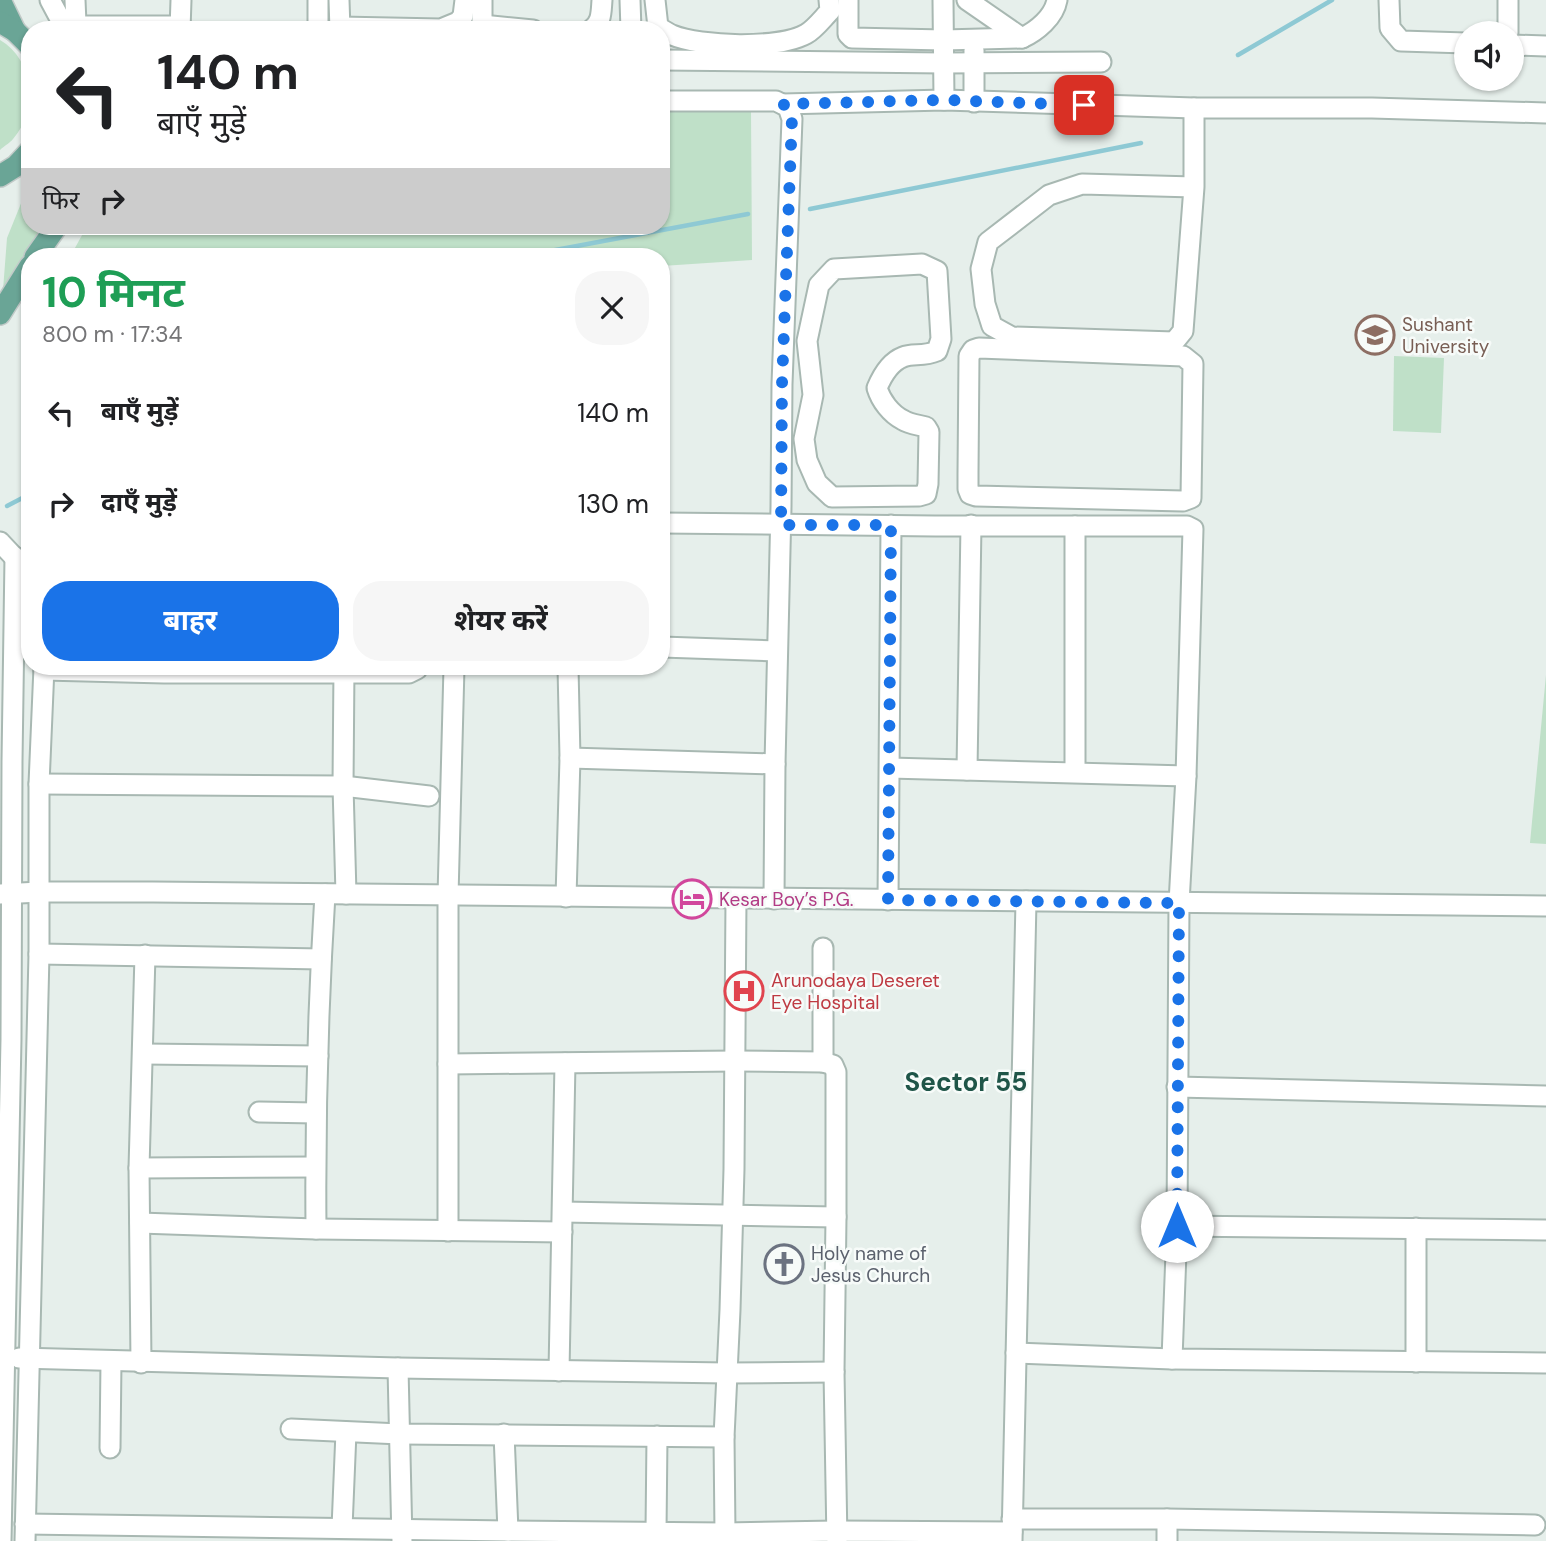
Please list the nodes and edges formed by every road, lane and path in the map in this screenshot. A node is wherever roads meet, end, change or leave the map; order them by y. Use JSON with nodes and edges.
{"nodes":[{"id":1,"x":0,"y":0,"type":"edge"},
{"id":2,"x":51,"y":0,"type":"edge"},
{"id":3,"x":75,"y":0,"type":"edge"},
{"id":4,"x":181,"y":0,"type":"edge"},
{"id":5,"x":318,"y":0,"type":"edge"},
{"id":6,"x":340,"y":0,"type":"edge"},
{"id":7,"x":465,"y":0,"type":"edge"},
{"id":8,"x":482,"y":0,"type":"edge"},
{"id":9,"x":602,"y":0,"type":"edge"},
{"id":10,"x":631,"y":0,"type":"edge"},
{"id":11,"x":655,"y":0,"type":"edge"},
{"id":12,"x":829,"y":0,"type":"edge"},
{"id":13,"x":848,"y":0,"type":"edge"},
{"id":14,"x":943,"y":0,"type":"edge"},
{"id":15,"x":967,"y":0,"type":"edge"},
{"id":16,"x":1057,"y":0,"type":"edge"},
{"id":17,"x":1389,"y":0,"type":"edge"},
{"id":18,"x":1508,"y":0,"type":"edge"},
{"id":19,"x":62,"y":21,"type":"edge"},
{"id":20,"x":76,"y":21,"type":"edge"},
{"id":21,"x":181,"y":21,"type":"edge"},
{"id":22,"x":318,"y":21,"type":"edge"},
{"id":23,"x":340,"y":21,"type":"edge"},
{"id":24,"x":459,"y":21,"type":"edge"},
{"id":25,"x":482,"y":21,"type":"edge"},
{"id":26,"x":599,"y":21,"type":"edge"},
{"id":27,"x":631,"y":21,"type":"edge"},
{"id":28,"x":657,"y":21,"type":"edge"},
{"id":29,"x":1508,"y":21,"type":"edge"},
{"id":30,"x":15,"y":33,"type":"edge"},
{"id":31,"x":670,"y":34,"type":"edge"},
{"id":32,"x":1022,"y":38,"type":"junction"},
{"id":33,"x":974,"y":39,"type":"junction"},
{"id":34,"x":944,"y":40,"type":"junction"},
{"id":35,"x":1454,"y":43,"type":"edge"},
{"id":36,"x":1524,"y":45,"type":"edge"},
{"id":37,"x":1546,"y":46,"type":"edge"},
{"id":38,"x":670,"y":60,"type":"edge"},
{"id":39,"x":1101,"y":62,"type":"dead end"},
{"id":40,"x":944,"y":63,"type":"junction"},
{"id":41,"x":974,"y":63,"type":"junction"},
{"id":42,"x":944,"y":100,"type":"junction"},
{"id":43,"x":670,"y":101,"type":"edge"},
{"id":44,"x":974,"y":102,"type":"junction"},
{"id":45,"x":783,"y":104,"type":"junction"},
{"id":46,"x":1194,"y":108,"type":"junction"},
{"id":47,"x":1546,"y":113,"type":"edge"},
{"id":48,"x":21,"y":161,"type":"edge"},
{"id":49,"x":0,"y":176,"type":"edge"},
{"id":50,"x":1194,"y":187,"type":"junction"},
{"id":51,"x":21,"y":280,"type":"edge"},
{"id":52,"x":0,"y":314,"type":"edge"},
{"id":53,"x":811,"y":375,"type":"junction"},
{"id":54,"x":782,"y":385,"type":"junction"},
{"id":55,"x":813,"y":395,"type":"junction"},
{"id":56,"x":1067,"y":497,"type":"junction"},
{"id":57,"x":1091,"y":498,"type":"junction"},
{"id":58,"x":670,"y":523,"type":"edge"},
{"id":59,"x":781,"y":525,"type":"junction"},
{"id":60,"x":891,"y":525,"type":"junction"},
{"id":61,"x":971,"y":525,"type":"junction"},
{"id":62,"x":1077,"y":526,"type":"junction"},
{"id":63,"x":0,"y":542,"type":"edge"},
{"id":64,"x":15,"y":557,"type":"junction"},
{"id":65,"x":21,"y":564,"type":"edge"},
{"id":66,"x":670,"y":647,"type":"edge"},
{"id":67,"x":777,"y":651,"type":"junction"},
{"id":68,"x":44,"y":675,"type":"edge"},
{"id":69,"x":344,"y":675,"type":"edge"},
{"id":70,"x":454,"y":675,"type":"edge"},
{"id":71,"x":568,"y":675,"type":"edge"},
{"id":72,"x":570,"y":758,"type":"junction"},
{"id":73,"x":775,"y":764,"type":"junction"},
{"id":74,"x":890,"y":768,"type":"junction"},
{"id":75,"x":967,"y":770,"type":"junction"},
{"id":76,"x":1075,"y":772,"type":"junction"},
{"id":77,"x":1186,"y":776,"type":"junction"},
{"id":78,"x":39,"y":784,"type":"junction"},
{"id":79,"x":343,"y":786,"type":"junction"},
{"id":80,"x":429,"y":796,"type":"dead end"},
{"id":81,"x":40,"y":892,"type":"junction"},
{"id":82,"x":6,"y":894,"type":"edge"},
{"id":83,"x":325,"y":894,"type":"junction"},
{"id":84,"x":346,"y":894,"type":"junction"},
{"id":85,"x":448,"y":896,"type":"junction"},
{"id":86,"x":566,"y":897,"type":"junction"},
{"id":87,"x":736,"y":899,"type":"junction"},
{"id":88,"x":774,"y":899,"type":"junction"},
{"id":89,"x":888,"y":900,"type":"junction"},
{"id":90,"x":1026,"y":901,"type":"junction"},
{"id":91,"x":1179,"y":903,"type":"junction"},
{"id":92,"x":1546,"y":906,"type":"edge"},
{"id":93,"x":823,"y":948,"type":"dead end"},
{"id":94,"x":39,"y":954,"type":"junction"},
{"id":95,"x":145,"y":955,"type":"junction"},
{"id":96,"x":321,"y":959,"type":"junction"},
{"id":97,"x":143,"y":1054,"type":"junction"},
{"id":98,"x":318,"y":1056,"type":"junction"},
{"id":99,"x":736,"y":1061,"type":"junction"},
{"id":100,"x":823,"y":1062,"type":"junction"},
{"id":101,"x":565,"y":1063,"type":"junction"},
{"id":102,"x":448,"y":1064,"type":"junction"},
{"id":103,"x":1177,"y":1087,"type":"junction"},
{"id":104,"x":1546,"y":1096,"type":"edge"},
{"id":105,"x":259,"y":1112,"type":"dead end"},
{"id":106,"x":316,"y":1113,"type":"junction"},
{"id":107,"x":315,"y":1167,"type":"junction"},
{"id":108,"x":139,"y":1168,"type":"junction"},
{"id":109,"x":733,"y":1214,"type":"junction"},
{"id":110,"x":836,"y":1217,"type":"junction"},
{"id":111,"x":562,"y":1222,"type":"junction"},
{"id":112,"x":140,"y":1223,"type":"junction"},
{"id":113,"x":1177,"y":1226,"type":"junction"},
{"id":114,"x":1416,"y":1228,"type":"junction"},
{"id":115,"x":316,"y":1229,"type":"junction"},
{"id":116,"x":1546,"y":1230,"type":"edge"},
{"id":117,"x":448,"y":1231,"type":"junction"},
{"id":118,"x":1016,"y":1353,"type":"junction"},
{"id":119,"x":2,"y":1358,"type":"edge"},
{"id":120,"x":29,"y":1359,"type":"junction"},
{"id":121,"x":1172,"y":1359,"type":"junction"},
{"id":122,"x":111,"y":1361,"type":"junction"},
{"id":123,"x":1416,"y":1362,"type":"junction"},
{"id":124,"x":141,"y":1363,"type":"junction"},
{"id":125,"x":1546,"y":1363,"type":"edge"},
{"id":126,"x":398,"y":1368,"type":"junction"},
{"id":127,"x":559,"y":1371,"type":"junction"},
{"id":128,"x":834,"y":1372,"type":"junction"},
{"id":129,"x":727,"y":1373,"type":"junction"},
{"id":130,"x":290,"y":1429,"type":"dead end"},
{"id":131,"x":346,"y":1432,"type":"junction"},
{"id":132,"x":400,"y":1434,"type":"junction"},
{"id":133,"x":504,"y":1434,"type":"junction"},
{"id":134,"x":657,"y":1436,"type":"junction"},
{"id":135,"x":724,"y":1437,"type":"junction"},
{"id":136,"x":110,"y":1448,"type":"dead end"},
{"id":137,"x":1167,"y":1519,"type":"junction"},
{"id":138,"x":1535,"y":1525,"type":"dead end"},
{"id":139,"x":342,"y":1528,"type":"junction"},
{"id":140,"x":508,"y":1531,"type":"junction"},
{"id":141,"x":1012,"y":1531,"type":"edge"},
{"id":142,"x":25,"y":1532,"type":"edge"},
{"id":143,"x":656,"y":1532,"type":"junction"},
{"id":144,"x":1325,"y":1532,"type":"edge"},
{"id":145,"x":725,"y":1533,"type":"junction"},
{"id":146,"x":402,"y":1535,"type":"edge"},
{"id":147,"x":837,"y":1536,"type":"edge"},
{"id":148,"x":1,"y":1541,"type":"edge"},
{"id":149,"x":1167,"y":1541,"type":"edge"}],
"edges":[{"from":1,"to":30,"type":"main road"},
{"from":2,"to":19,"type":"street"},
{"from":3,"to":20,"type":"street"},
{"from":4,"to":21,"type":"street"},
{"from":5,"to":22,"type":"street"},
{"from":6,"to":23,"type":"street"},
{"from":7,"to":24,"type":"street"},
{"from":8,"to":25,"type":"street"},
{"from":9,"to":26,"type":"street"},
{"from":10,"to":27,"type":"street"},
{"from":11,"to":28,"type":"street"},
{"from":12,"to":31,"type":"street"},
{"from":13,"to":34,"type":"street"},
{"from":14,"to":34,"type":"street"},
{"from":15,"to":32,"type":"street"},
{"from":16,"to":32,"type":"street"},
{"from":17,"to":35,"type":"street"},
{"from":18,"to":29,"type":"street"},
{"from":32,"to":33,"type":"street"},
{"from":33,"to":34,"type":"street"},
{"from":33,"to":41,"type":"street"},
{"from":34,"to":40,"type":"street"},
{"from":36,"to":37,"type":"street"},
{"from":38,"to":40,"type":"street"},
{"from":39,"to":41,"type":"street"},
{"from":40,"to":41,"type":"street"},
{"from":40,"to":42,"type":"street"},
{"from":41,"to":44,"type":"street"},
{"from":42,"to":44,"type":"street"},
{"from":42,"to":45,"type":"street"},
{"from":43,"to":45,"type":"street"},
{"from":44,"to":46,"type":"street"},
{"from":45,"to":54,"type":"street"},
{"from":46,"to":47,"type":"street"},
{"from":46,"to":50,"type":"street"},
{"from":48,"to":49,"type":"main road"},
{"from":50,"to":50,"type":"street"},
{"from":51,"to":52,"type":"main road"},
{"from":53,"to":54,"type":"street"},
{"from":53,"to":55,"type":"street"},
{"from":53,"to":55,"type":"street"},
{"from":54,"to":55,"type":"street"},
{"from":54,"to":59,"type":"street"},
{"from":56,"to":57,"type":"street"},
{"from":56,"to":57,"type":"street"},
{"from":56,"to":62,"type":"street"},
{"from":57,"to":62,"type":"street"},
{"from":58,"to":59,"type":"street"},
{"from":59,"to":60,"type":"street"},
{"from":59,"to":67,"type":"street"},
{"from":60,"to":61,"type":"street"},
{"from":60,"to":74,"type":"street"},
{"from":61,"to":62,"type":"street"},
{"from":61,"to":75,"type":"street"},
{"from":62,"to":76,"type":"street"},
{"from":62,"to":77,"type":"street"},
{"from":63,"to":64,"type":"street"},
{"from":64,"to":65,"type":"street"},
{"from":64,"to":82,"type":"street"},
{"from":66,"to":67,"type":"street"},
{"from":67,"to":73,"type":"street"},
{"from":68,"to":78,"type":"street"},
{"from":69,"to":79,"type":"street"},
{"from":70,"to":85,"type":"street"},
{"from":71,"to":72,"type":"street"},
{"from":72,"to":73,"type":"street"},
{"from":72,"to":86,"type":"street"},
{"from":73,"to":88,"type":"street"},
{"from":74,"to":75,"type":"street"},
{"from":74,"to":89,"type":"street"},
{"from":75,"to":76,"type":"street"},
{"from":76,"to":77,"type":"street"},
{"from":77,"to":91,"type":"street"},
{"from":78,"to":79,"type":"street"},
{"from":78,"to":81,"type":"street"},
{"from":79,"to":80,"type":"street"},
{"from":79,"to":84,"type":"street"},
{"from":81,"to":82,"type":"street"},
{"from":81,"to":83,"type":"street"},
{"from":81,"to":94,"type":"street"},
{"from":82,"to":119,"type":"street"},
{"from":83,"to":84,"type":"street"},
{"from":83,"to":96,"type":"street"},
{"from":84,"to":85,"type":"street"},
{"from":85,"to":86,"type":"street"},
{"from":85,"to":102,"type":"street"},
{"from":86,"to":87,"type":"street"},
{"from":87,"to":88,"type":"street"},
{"from":87,"to":99,"type":"street"},
{"from":88,"to":89,"type":"street"},
{"from":89,"to":90,"type":"street"},
{"from":90,"to":91,"type":"street"},
{"from":90,"to":118,"type":"street"},
{"from":91,"to":92,"type":"street"},
{"from":91,"to":103,"type":"street"},
{"from":93,"to":100,"type":"street"},
{"from":94,"to":95,"type":"street"},
{"from":94,"to":120,"type":"street"},
{"from":95,"to":96,"type":"street"},
{"from":95,"to":97,"type":"street"},
{"from":96,"to":98,"type":"street"},
{"from":97,"to":98,"type":"street"},
{"from":97,"to":108,"type":"street"},
{"from":98,"to":106,"type":"street"},
{"from":99,"to":100,"type":"street"},
{"from":99,"to":101,"type":"street"},
{"from":99,"to":109,"type":"street"},
{"from":100,"to":110,"type":"street"},
{"from":101,"to":102,"type":"street"},
{"from":101,"to":111,"type":"street"},
{"from":102,"to":117,"type":"street"},
{"from":103,"to":104,"type":"street"},
{"from":103,"to":113,"type":"street"},
{"from":105,"to":106,"type":"street"},
{"from":106,"to":107,"type":"street"},
{"from":107,"to":108,"type":"street"},
{"from":107,"to":115,"type":"street"},
{"from":108,"to":112,"type":"street"},
{"from":109,"to":110,"type":"street"},
{"from":109,"to":111,"type":"street"},
{"from":109,"to":129,"type":"street"},
{"from":110,"to":128,"type":"street"},
{"from":111,"to":117,"type":"street"},
{"from":111,"to":127,"type":"street"},
{"from":112,"to":115,"type":"street"},
{"from":112,"to":124,"type":"street"},
{"from":113,"to":114,"type":"street"},
{"from":113,"to":121,"type":"street"},
{"from":114,"to":116,"type":"street"},
{"from":114,"to":123,"type":"street"},
{"from":115,"to":117,"type":"street"},
{"from":118,"to":121,"type":"street"},
{"from":118,"to":141,"type":"street"},
{"from":119,"to":120,"type":"street"},
{"from":119,"to":148,"type":"street"},
{"from":120,"to":122,"type":"street"},
{"from":120,"to":142,"type":"street"},
{"from":121,"to":123,"type":"street"},
{"from":122,"to":124,"type":"street"},
{"from":122,"to":136,"type":"street"},
{"from":123,"to":125,"type":"street"},
{"from":124,"to":126,"type":"street"},
{"from":126,"to":127,"type":"street"},
{"from":126,"to":132,"type":"street"},
{"from":127,"to":129,"type":"street"},
{"from":128,"to":129,"type":"street"},
{"from":128,"to":147,"type":"street"},
{"from":129,"to":135,"type":"street"},
{"from":130,"to":131,"type":"street"},
{"from":131,"to":132,"type":"street"},
{"from":131,"to":139,"type":"street"},
{"from":132,"to":133,"type":"street"},
{"from":132,"to":146,"type":"street"},
{"from":133,"to":134,"type":"street"},
{"from":133,"to":140,"type":"street"},
{"from":134,"to":135,"type":"street"},
{"from":134,"to":143,"type":"street"},
{"from":135,"to":145,"type":"street"},
{"from":137,"to":141,"type":"street"},
{"from":137,"to":144,"type":"street"},
{"from":137,"to":149,"type":"street"},
{"from":138,"to":144,"type":"street"},
{"from":139,"to":142,"type":"street"},
{"from":139,"to":146,"type":"street"},
{"from":140,"to":143,"type":"street"},
{"from":140,"to":146,"type":"street"},
{"from":141,"to":147,"type":"street"},
{"from":143,"to":145,"type":"street"},
{"from":145,"to":147,"type":"street"}]}
